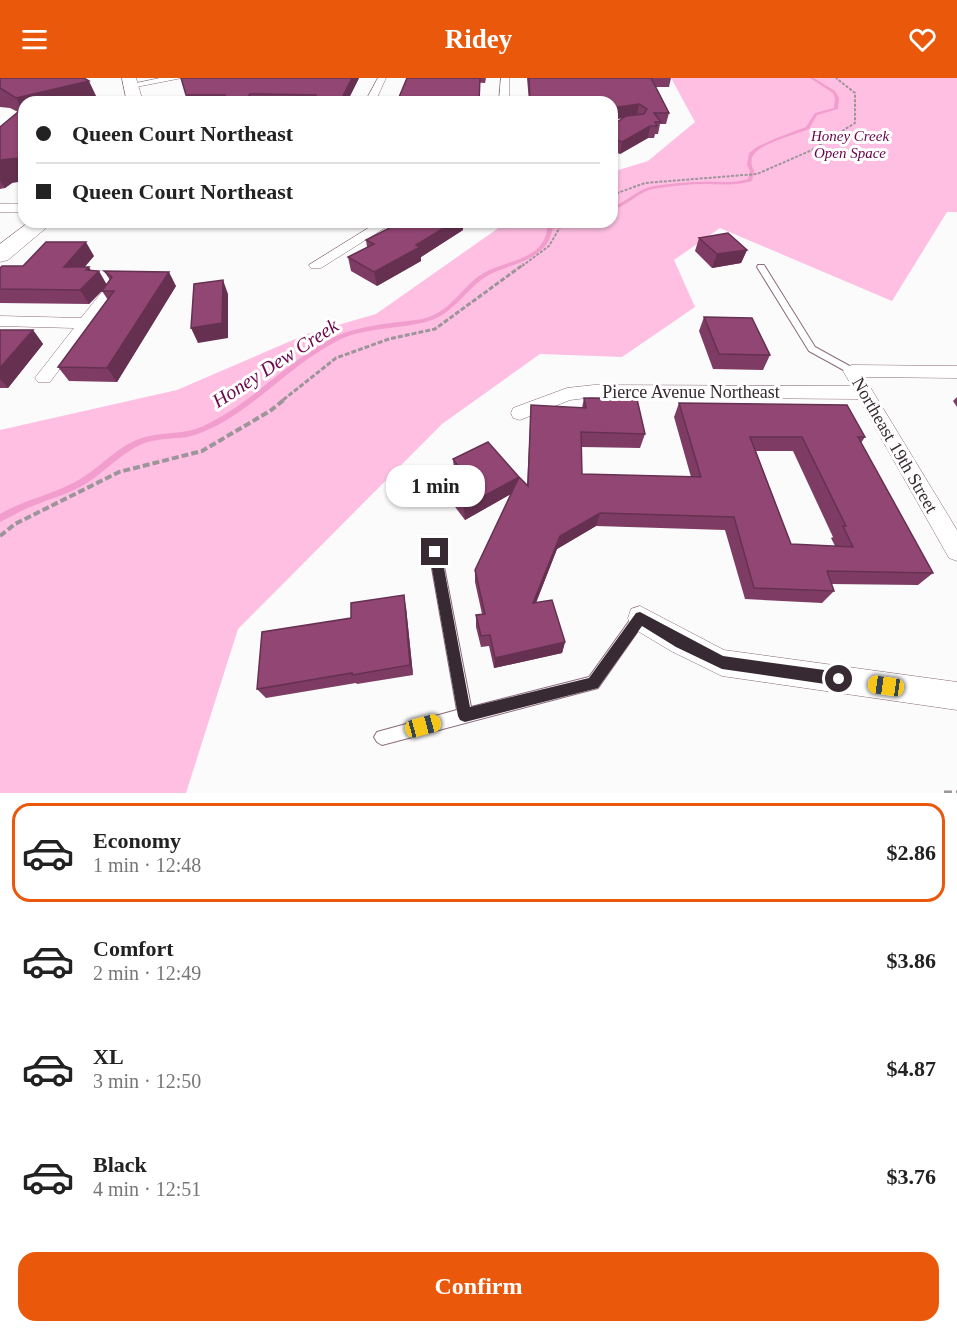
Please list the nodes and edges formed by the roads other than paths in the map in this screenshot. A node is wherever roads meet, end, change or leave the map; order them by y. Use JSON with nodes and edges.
{"nodes":[{"id":1,"x":178,"y":78,"type":"edge"},
{"id":2,"x":382,"y":78,"type":"edge"},
{"id":3,"x":505,"y":78,"type":"edge"},
{"id":4,"x":130,"y":82,"type":"edge"},
{"id":5,"x":373,"y":96,"type":"edge"},
{"id":6,"x":504,"y":96,"type":"edge"},
{"id":7,"x":0,"y":208,"type":"edge"},
{"id":8,"x":18,"y":208,"type":"edge"},
{"id":9,"x":34,"y":228,"type":"edge"},
{"id":10,"x":377,"y":228,"type":"edge"},
{"id":11,"x":0,"y":255,"type":"edge"},
{"id":12,"x":316,"y":265,"type":"dead end"},
{"id":13,"x":761,"y":267,"type":"dead end"},
{"id":14,"x":110,"y":291,"type":"edge"},
{"id":15,"x":0,"y":321,"type":"edge"},
{"id":16,"x":86,"y":323,"type":"junction"},
{"id":17,"x":852,"y":371,"type":"junction"},
{"id":18,"x":957,"y":372,"type":"edge"},
{"id":19,"x":44,"y":378,"type":"dead end"},
{"id":20,"x":865,"y":393,"type":"junction"},
{"id":21,"x":520,"y":413,"type":"dead end"},
{"id":22,"x":957,"y":551,"type":"edge"},
{"id":23,"x":435,"y":552,"type":"dead end"},
{"id":24,"x":640,"y":618,"type":"joint"},
{"id":25,"x":957,"y":696,"type":"edge"},
{"id":26,"x":465,"y":716,"type":"junction"},
{"id":27,"x":382,"y":737,"type":"dead end"}],
"edges":[{"from":1,"to":4,"type":"street"},
{"from":2,"to":5,"type":"street"},
{"from":3,"to":6,"type":"street"},
{"from":7,"to":8,"type":"street"},
{"from":9,"to":11,"type":"main road"},
{"from":10,"to":12,"type":"street"},
{"from":13,"to":17,"type":"lane"},
{"from":14,"to":16,"type":"street"},
{"from":15,"to":16,"type":"street"},
{"from":16,"to":19,"type":"street"},
{"from":17,"to":18,"type":"street"},
{"from":17,"to":20,"type":"street","name":"Northeast 19th Street"},
{"from":20,"to":21,"type":"street","name":"Pierce Avenue Northeast"},
{"from":20,"to":22,"type":"street","name":"Northeast 19th Street"},
{"from":23,"to":26,"type":"lane"},
{"from":24,"to":25,"type":"street"},
{"from":24,"to":26,"type":"lane"},
{"from":26,"to":27,"type":"lane"}]}
